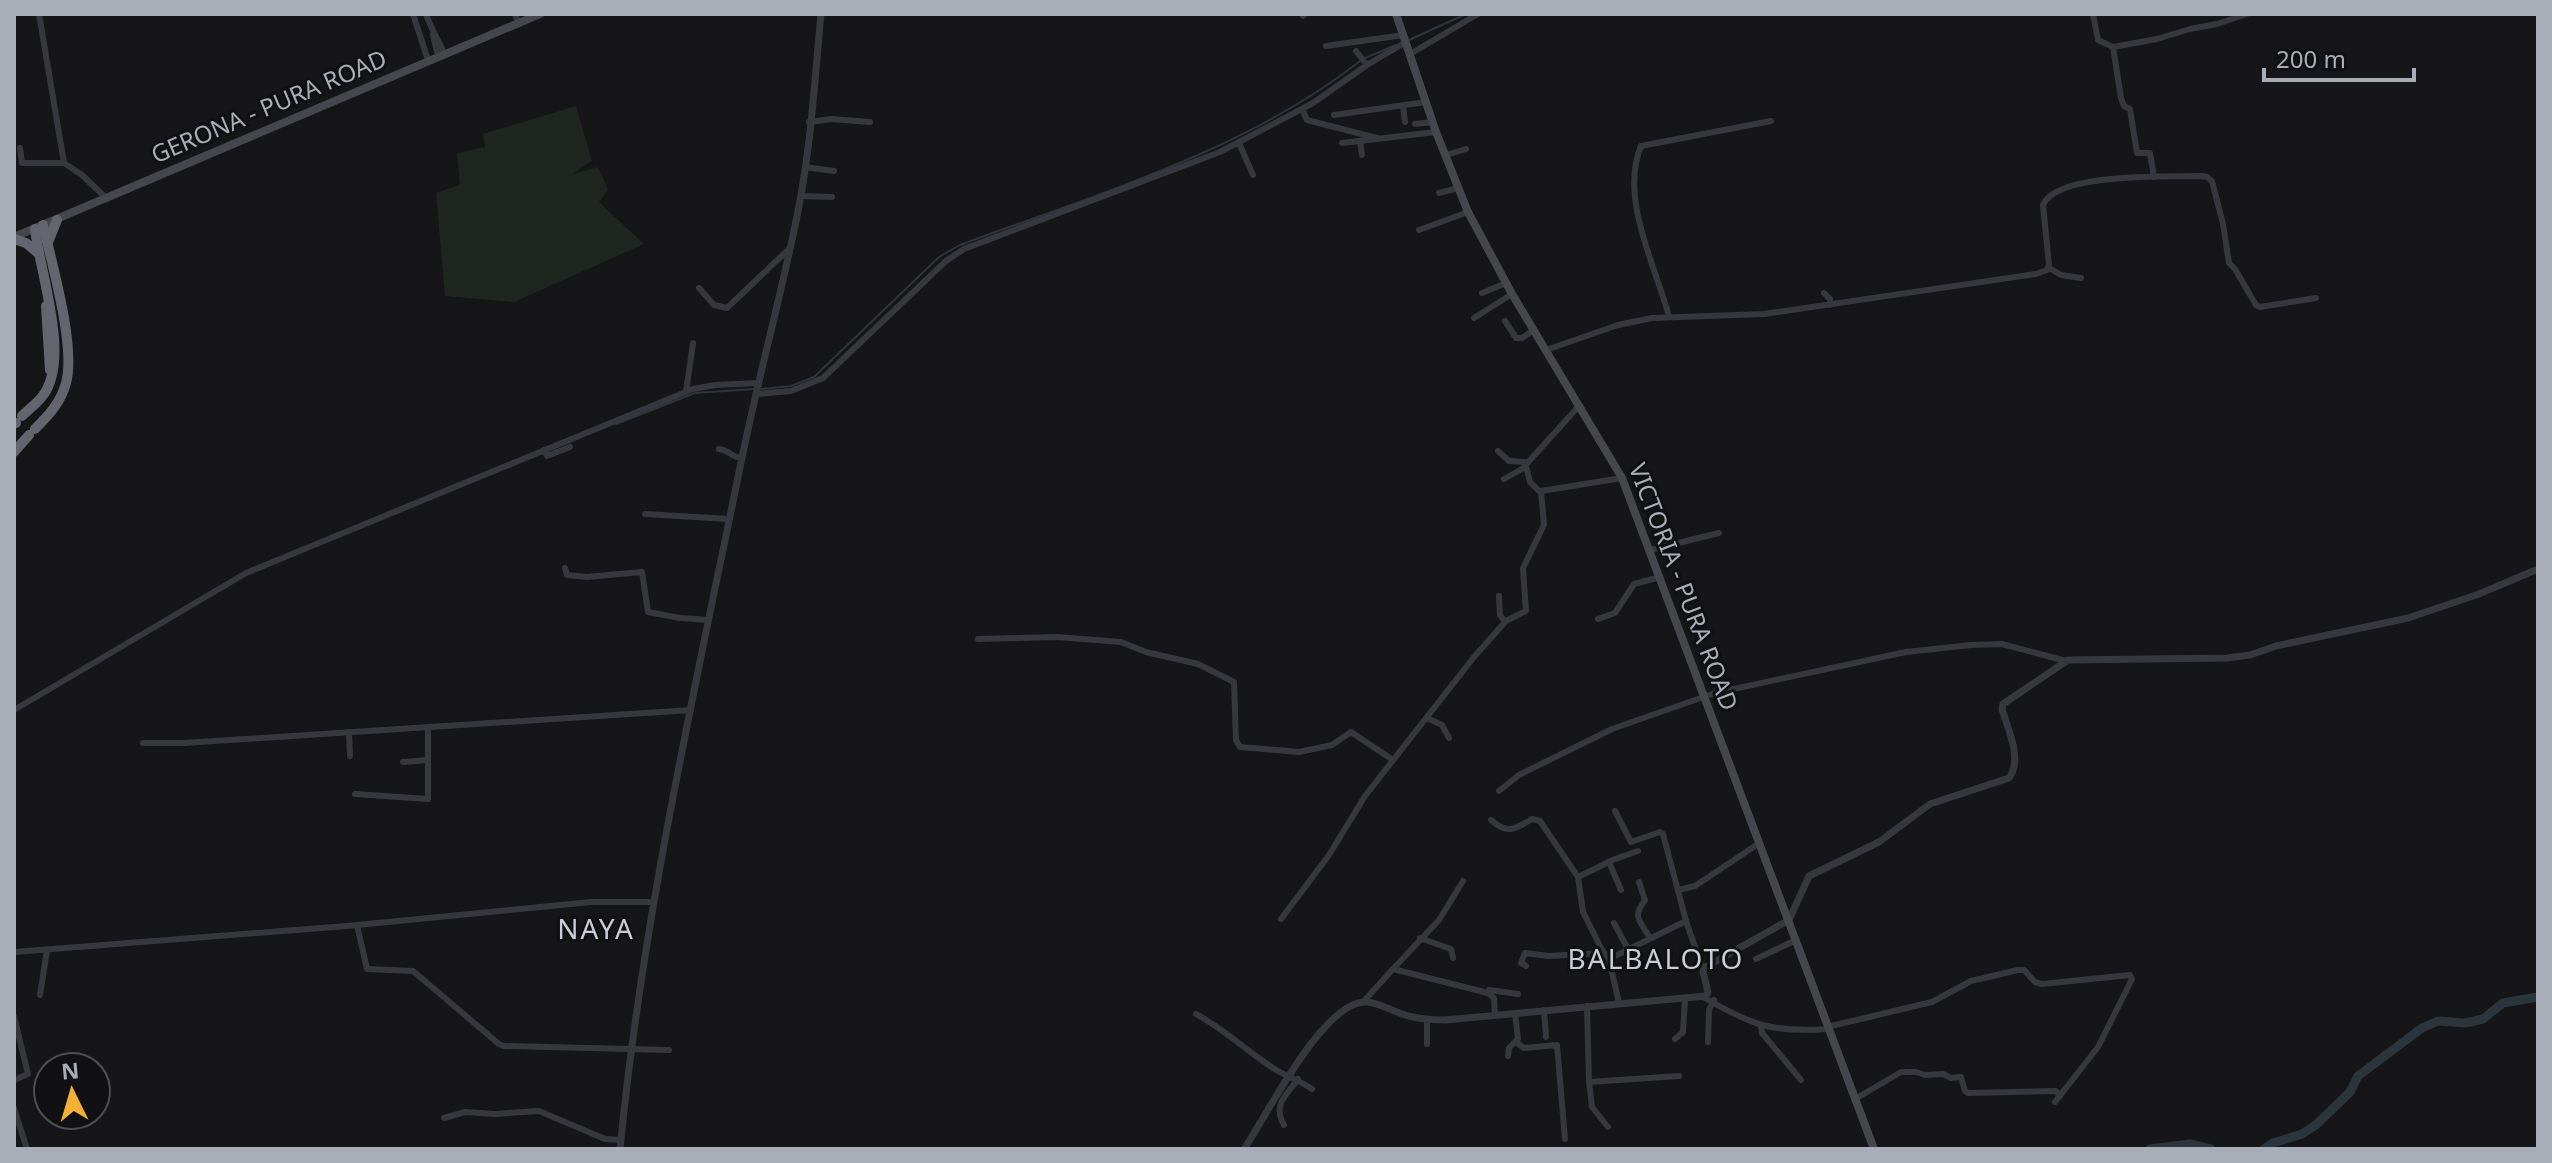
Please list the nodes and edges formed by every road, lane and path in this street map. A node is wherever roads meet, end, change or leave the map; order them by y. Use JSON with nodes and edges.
{"nodes":[{"id":1,"x":39,"y":14,"type":"edge"},
{"id":2,"x":413,"y":14,"type":"edge"},
{"id":3,"x":426,"y":14,"type":"edge"},
{"id":4,"x":540,"y":14,"type":"edge"},
{"id":5,"x":821,"y":14,"type":"edge"},
{"id":6,"x":1396,"y":14,"type":"edge"},
{"id":7,"x":1478,"y":14,"type":"edge"},
{"id":8,"x":2093,"y":14,"type":"edge"},
{"id":9,"x":2247,"y":14,"type":"edge"},
{"id":10,"x":516,"y":18,"type":"edge"},
{"id":11,"x":1405,"y":38,"type":"junction"},
{"id":12,"x":1326,"y":46,"type":"dead end"},
{"id":13,"x":2113,"y":47,"type":"junction"},
{"id":14,"x":1356,"y":51,"type":"dead end"},
{"id":15,"x":441,"y":54,"type":"junction"},
{"id":16,"x":1410,"y":54,"type":"junction"},
{"id":17,"x":428,"y":60,"type":"junction"},
{"id":18,"x":1367,"y":65,"type":"junction"},
{"id":19,"x":1426,"y":102,"type":"junction"},
{"id":20,"x":1403,"y":106,"type":"junction"},
{"id":21,"x":1302,"y":109,"type":"junction"},
{"id":22,"x":1334,"y":115,"type":"dead end"},
{"id":23,"x":1771,"y":121,"type":"dead end"},
{"id":24,"x":809,"y":122,"type":"junction"},
{"id":25,"x":870,"y":122,"type":"dead end"},
{"id":26,"x":1405,"y":122,"type":"dead end"},
{"id":27,"x":1433,"y":122,"type":"junction"},
{"id":28,"x":1415,"y":124,"type":"dead end"},
{"id":29,"x":1436,"y":132,"type":"junction"},
{"id":30,"x":1381,"y":139,"type":"junction"},
{"id":31,"x":1360,"y":141,"type":"junction"},
{"id":32,"x":1239,"y":143,"type":"junction"},
{"id":33,"x":1342,"y":143,"type":"dead end"},
{"id":34,"x":20,"y":148,"type":"dead end"},
{"id":35,"x":1466,"y":149,"type":"dead end"},
{"id":36,"x":1362,"y":155,"type":"dead end"},
{"id":37,"x":1446,"y":155,"type":"junction"},
{"id":38,"x":64,"y":163,"type":"junction"},
{"id":39,"x":805,"y":167,"type":"junction"},
{"id":40,"x":834,"y":171,"type":"dead end"},
{"id":41,"x":1253,"y":175,"type":"dead end"},
{"id":42,"x":2154,"y":177,"type":"junction"},
{"id":43,"x":1458,"y":188,"type":"junction"},
{"id":44,"x":1439,"y":193,"type":"dead end"},
{"id":45,"x":801,"y":196,"type":"junction"},
{"id":46,"x":832,"y":197,"type":"dead end"},
{"id":47,"x":107,"y":199,"type":"junction"},
{"id":48,"x":1468,"y":212,"type":"junction"},
{"id":49,"x":57,"y":220,"type":"junction"},
{"id":50,"x":39,"y":227,"type":"junction"},
{"id":51,"x":1419,"y":230,"type":"dead end"},
{"id":52,"x":14,"y":238,"type":"edge"},
{"id":53,"x":48,"y":246,"type":"junction"},
{"id":54,"x":791,"y":247,"type":"junction"},
{"id":55,"x":38,"y":253,"type":"junction"},
{"id":56,"x":2049,"y":268,"type":"junction"},
{"id":57,"x":2081,"y":278,"type":"dead end"},
{"id":58,"x":1506,"y":283,"type":"junction"},
{"id":59,"x":699,"y":288,"type":"dead end"},
{"id":60,"x":1482,"y":293,"type":"dead end"},
{"id":61,"x":1824,"y":293,"type":"dead end"},
{"id":62,"x":1512,"y":294,"type":"junction"},
{"id":63,"x":2316,"y":298,"type":"dead end"},
{"id":64,"x":1830,"y":305,"type":"junction"},
{"id":65,"x":1669,"y":317,"type":"junction"},
{"id":66,"x":1474,"y":318,"type":"dead end"},
{"id":67,"x":1505,"y":321,"type":"dead end"},
{"id":68,"x":1534,"y":330,"type":"junction"},
{"id":69,"x":693,"y":343,"type":"dead end"},
{"id":70,"x":1546,"y":350,"type":"junction"},
{"id":71,"x":759,"y":383,"type":"junction"},
{"id":72,"x":686,"y":392,"type":"junction"},
{"id":73,"x":756,"y":394,"type":"junction"},
{"id":74,"x":1578,"y":407,"type":"junction"},
{"id":75,"x":17,"y":421,"type":"edge"},
{"id":76,"x":570,"y":447,"type":"dead end"},
{"id":77,"x":719,"y":449,"type":"dead end"},
{"id":78,"x":1498,"y":451,"type":"dead end"},
{"id":79,"x":14,"y":452,"type":"edge"},
{"id":80,"x":544,"y":452,"type":"junction"},
{"id":81,"x":742,"y":458,"type":"junction"},
{"id":82,"x":1526,"y":465,"type":"junction"},
{"id":83,"x":1622,"y":478,"type":"junction"},
{"id":84,"x":1504,"y":479,"type":"dead end"},
{"id":85,"x":1540,"y":492,"type":"junction"},
{"id":86,"x":645,"y":514,"type":"dead end"},
{"id":87,"x":729,"y":519,"type":"junction"},
{"id":88,"x":1719,"y":533,"type":"dead end"},
{"id":89,"x":1650,"y":550,"type":"junction"},
{"id":90,"x":565,"y":568,"type":"dead end"},
{"id":91,"x":2538,"y":569,"type":"edge"},
{"id":92,"x":1660,"y":577,"type":"junction"},
{"id":93,"x":1499,"y":596,"type":"dead end"},
{"id":94,"x":1598,"y":619,"type":"dead end"},
{"id":95,"x":709,"y":620,"type":"junction"},
{"id":96,"x":1505,"y":622,"type":"junction"},
{"id":97,"x":978,"y":639,"type":"dead end"},
{"id":98,"x":2066,"y":661,"type":"junction"},
{"id":99,"x":1704,"y":696,"type":"junction"},
{"id":100,"x":14,"y":710,"type":"edge"},
{"id":101,"x":691,"y":710,"type":"junction"},
{"id":102,"x":1427,"y":718,"type":"junction"},
{"id":103,"x":428,"y":727,"type":"junction"},
{"id":104,"x":349,"y":732,"type":"junction"},
{"id":105,"x":1449,"y":738,"type":"dead end"},
{"id":106,"x":143,"y":743,"type":"dead end"},
{"id":107,"x":350,"y":756,"type":"dead end"},
{"id":108,"x":428,"y":760,"type":"junction"},
{"id":109,"x":1393,"y":760,"type":"junction"},
{"id":110,"x":403,"y":762,"type":"dead end"},
{"id":111,"x":1499,"y":791,"type":"dead end"},
{"id":112,"x":355,"y":794,"type":"dead end"},
{"id":113,"x":1615,"y":811,"type":"dead end"},
{"id":114,"x":1491,"y":820,"type":"dead end"},
{"id":115,"x":1758,"y":844,"type":"junction"},
{"id":116,"x":1638,"y":851,"type":"dead end"},
{"id":117,"x":1609,"y":862,"type":"junction"},
{"id":118,"x":1578,"y":877,"type":"junction"},
{"id":119,"x":1463,"y":881,"type":"dead end"},
{"id":120,"x":1639,"y":882,"type":"dead end"},
{"id":121,"x":1621,"y":890,"type":"dead end"},
{"id":122,"x":1678,"y":890,"type":"junction"},
{"id":123,"x":653,"y":902,"type":"junction"},
{"id":124,"x":1281,"y":919,"type":"dead end"},
{"id":125,"x":1686,"y":921,"type":"junction"},
{"id":126,"x":1787,"y":921,"type":"junction"},
{"id":127,"x":1614,"y":923,"type":"dead end"},
{"id":128,"x":357,"y":925,"type":"junction"},
{"id":129,"x":1420,"y":938,"type":"junction"},
{"id":130,"x":1650,"y":938,"type":"junction"},
{"id":131,"x":1794,"y":941,"type":"junction"},
{"id":132,"x":1628,"y":949,"type":"junction"},
{"id":133,"x":47,"y":950,"type":"junction"},
{"id":134,"x":14,"y":952,"type":"edge"},
{"id":135,"x":1606,"y":956,"type":"junction"},
{"id":136,"x":1453,"y":958,"type":"dead end"},
{"id":137,"x":1756,"y":959,"type":"dead end"},
{"id":138,"x":1526,"y":966,"type":"dead end"},
{"id":139,"x":1393,"y":969,"type":"junction"},
{"id":140,"x":1703,"y":970,"type":"junction"},
{"id":141,"x":1473,"y":989,"type":"junction"},
{"id":142,"x":1518,"y":994,"type":"dead end"},
{"id":143,"x":1705,"y":994,"type":"junction"},
{"id":144,"x":40,"y":995,"type":"dead end"},
{"id":145,"x":1685,"y":999,"type":"junction"},
{"id":146,"x":1363,"y":1002,"type":"junction"},
{"id":147,"x":1714,"y":1002,"type":"junction"},
{"id":148,"x":1619,"y":1003,"type":"junction"},
{"id":149,"x":1587,"y":1006,"type":"junction"},
{"id":150,"x":1544,"y":1010,"type":"junction"},
{"id":151,"x":1515,"y":1013,"type":"junction"},
{"id":152,"x":1196,"y":1014,"type":"dead end"},
{"id":153,"x":1495,"y":1015,"type":"junction"},
{"id":154,"x":14,"y":1016,"type":"edge"},
{"id":155,"x":1427,"y":1019,"type":"junction"},
{"id":156,"x":1761,"y":1026,"type":"junction"},
{"id":157,"x":1828,"y":1028,"type":"junction"},
{"id":158,"x":1546,"y":1037,"type":"dead end"},
{"id":159,"x":1675,"y":1039,"type":"dead end"},
{"id":160,"x":1516,"y":1042,"type":"junction"},
{"id":161,"x":1708,"y":1042,"type":"dead end"},
{"id":162,"x":1427,"y":1044,"type":"dead end"},
{"id":163,"x":631,"y":1050,"type":"junction"},
{"id":164,"x":669,"y":1050,"type":"dead end"},
{"id":165,"x":1508,"y":1056,"type":"dead end"},
{"id":166,"x":1289,"y":1075,"type":"junction"},
{"id":167,"x":1679,"y":1076,"type":"dead end"},
{"id":168,"x":1298,"y":1079,"type":"junction"},
{"id":169,"x":14,"y":1080,"type":"edge"},
{"id":170,"x":1801,"y":1080,"type":"dead end"},
{"id":171,"x":1589,"y":1082,"type":"junction"},
{"id":172,"x":1312,"y":1089,"type":"dead end"},
{"id":173,"x":1855,"y":1099,"type":"junction"},
{"id":174,"x":14,"y":1108,"type":"edge"},
{"id":175,"x":444,"y":1118,"type":"dead end"},
{"id":176,"x":1284,"y":1125,"type":"dead end"},
{"id":177,"x":1608,"y":1127,"type":"dead end"},
{"id":178,"x":1565,"y":1139,"type":"dead end"},
{"id":179,"x":621,"y":1145,"type":"edge"},
{"id":180,"x":27,"y":1149,"type":"edge"},
{"id":181,"x":1244,"y":1149,"type":"edge"},
{"id":182,"x":1874,"y":1149,"type":"edge"}],
"edges":[{"from":1,"to":38,"type":"street"},
{"from":2,"to":17,"type":"street"},
{"from":3,"to":15,"type":"street"},
{"from":4,"to":10,"type":"main road","name":"GERONA - PURA ROAD"},
{"from":5,"to":24,"type":"street"},
{"from":6,"to":11,"type":"main road","name":"VICTORIA - PURA ROAD"},
{"from":7,"to":16,"type":"street"},
{"from":8,"to":13,"type":"street"},
{"from":9,"to":13,"type":"street"},
{"from":10,"to":15,"type":"main road","name":"GERONA - PURA ROAD"},
{"from":11,"to":12,"type":"street"},
{"from":11,"to":16,"type":"main road","name":"VICTORIA - PURA ROAD"},
{"from":11,"to":18,"type":"street"},
{"from":13,"to":42,"type":"street"},
{"from":14,"to":18,"type":"street"},
{"from":15,"to":17,"type":"main road","name":"GERONA - PURA ROAD"},
{"from":16,"to":19,"type":"main road","name":"VICTORIA - PURA ROAD"},
{"from":17,"to":47,"type":"main road","name":"GERONA - PURA ROAD"},
{"from":18,"to":21,"type":"street"},
{"from":19,"to":20,"type":"street"},
{"from":19,"to":27,"type":"main road","name":"VICTORIA - PURA ROAD"},
{"from":20,"to":22,"type":"street"},
{"from":20,"to":26,"type":"street"},
{"from":21,"to":30,"type":"street"},
{"from":21,"to":32,"type":"street"},
{"from":23,"to":65,"type":"street"},
{"from":24,"to":25,"type":"street"},
{"from":24,"to":39,"type":"street"},
{"from":27,"to":28,"type":"street"},
{"from":27,"to":29,"type":"main road","name":"VICTORIA - PURA ROAD"},
{"from":29,"to":30,"type":"street"},
{"from":29,"to":37,"type":"main road","name":"VICTORIA - PURA ROAD"},
{"from":30,"to":31,"type":"street"},
{"from":31,"to":33,"type":"street"},
{"from":31,"to":36,"type":"street"},
{"from":32,"to":41,"type":"street"},
{"from":32,"to":73,"type":"street"},
{"from":34,"to":38,"type":"street"},
{"from":35,"to":37,"type":"street"},
{"from":37,"to":43,"type":"main road","name":"VICTORIA - PURA ROAD"},
{"from":38,"to":47,"type":"street"},
{"from":39,"to":40,"type":"street"},
{"from":39,"to":45,"type":"street"},
{"from":42,"to":56,"type":"street"},
{"from":42,"to":63,"type":"street"},
{"from":43,"to":44,"type":"street"},
{"from":43,"to":48,"type":"main road","name":"VICTORIA - PURA ROAD"},
{"from":45,"to":46,"type":"street"},
{"from":45,"to":54,"type":"street"},
{"from":47,"to":49,"type":"main road","name":"GERONA - PURA ROAD"},
{"from":48,"to":51,"type":"street"},
{"from":48,"to":58,"type":"main road","name":"VICTORIA - PURA ROAD"},
{"from":49,"to":50,"type":"main road","name":"GERONA - PURA ROAD"},
{"from":49,"to":53,"type":"highway"},
{"from":50,"to":52,"type":"main road","name":"GERONA - PURA ROAD"},
{"from":50,"to":53,"type":"highway"},
{"from":50,"to":55,"type":"highway"},
{"from":52,"to":55,"type":"highway"},
{"from":53,"to":79,"type":"highway"},
{"from":54,"to":59,"type":"street"},
{"from":54,"to":71,"type":"street"},
{"from":55,"to":75,"type":"highway"},
{"from":56,"to":57,"type":"street"},
{"from":56,"to":64,"type":"street"},
{"from":58,"to":60,"type":"street"},
{"from":58,"to":62,"type":"main road","name":"VICTORIA - PURA ROAD"},
{"from":61,"to":64,"type":"street"},
{"from":62,"to":66,"type":"street"},
{"from":62,"to":68,"type":"main road","name":"VICTORIA - PURA ROAD"},
{"from":64,"to":65,"type":"street"},
{"from":65,"to":70,"type":"street"},
{"from":67,"to":68,"type":"street"},
{"from":68,"to":70,"type":"main road","name":"VICTORIA - PURA ROAD"},
{"from":69,"to":72,"type":"street"},
{"from":70,"to":74,"type":"main road","name":"VICTORIA - PURA ROAD"},
{"from":71,"to":72,"type":"street"},
{"from":71,"to":73,"type":"street"},
{"from":72,"to":80,"type":"street"},
{"from":73,"to":81,"type":"street"},
{"from":74,"to":82,"type":"street"},
{"from":74,"to":83,"type":"main road","name":"VICTORIA - PURA ROAD"},
{"from":76,"to":80,"type":"street"},
{"from":77,"to":81,"type":"street"},
{"from":78,"to":82,"type":"street"},
{"from":80,"to":100,"type":"street"},
{"from":81,"to":87,"type":"street"},
{"from":82,"to":84,"type":"street"},
{"from":82,"to":85,"type":"street"},
{"from":83,"to":85,"type":"street"},
{"from":83,"to":89,"type":"main road","name":"VICTORIA - PURA ROAD"},
{"from":85,"to":96,"type":"street"},
{"from":86,"to":87,"type":"street"},
{"from":87,"to":95,"type":"street"},
{"from":88,"to":89,"type":"street"},
{"from":89,"to":92,"type":"main road","name":"VICTORIA - PURA ROAD"},
{"from":90,"to":95,"type":"street"},
{"from":91,"to":98,"type":"street"},
{"from":92,"to":94,"type":"street"},
{"from":92,"to":99,"type":"main road","name":"VICTORIA - PURA ROAD"},
{"from":93,"to":96,"type":"street"},
{"from":95,"to":101,"type":"street"},
{"from":96,"to":102,"type":"street"},
{"from":97,"to":109,"type":"street"},
{"from":98,"to":99,"type":"street"},
{"from":98,"to":126,"type":"street"},
{"from":99,"to":111,"type":"street"},
{"from":99,"to":115,"type":"main road","name":"VICTORIA - PURA ROAD"},
{"from":101,"to":103,"type":"street"},
{"from":101,"to":123,"type":"street"},
{"from":102,"to":105,"type":"street"},
{"from":102,"to":109,"type":"street"},
{"from":103,"to":104,"type":"street"},
{"from":103,"to":108,"type":"street"},
{"from":104,"to":106,"type":"street"},
{"from":104,"to":107,"type":"street"},
{"from":108,"to":110,"type":"street"},
{"from":108,"to":112,"type":"street"},
{"from":109,"to":124,"type":"street"},
{"from":113,"to":122,"type":"street"},
{"from":114,"to":118,"type":"street"},
{"from":115,"to":122,"type":"street"},
{"from":115,"to":126,"type":"main road","name":"VICTORIA - PURA ROAD"},
{"from":116,"to":117,"type":"street"},
{"from":117,"to":118,"type":"street"},
{"from":117,"to":121,"type":"street"},
{"from":118,"to":135,"type":"street"},
{"from":119,"to":129,"type":"street"},
{"from":120,"to":130,"type":"street"},
{"from":122,"to":125,"type":"street"},
{"from":123,"to":128,"type":"street"},
{"from":123,"to":163,"type":"street"},
{"from":125,"to":130,"type":"street"},
{"from":125,"to":140,"type":"street"},
{"from":126,"to":131,"type":"main road","name":"VICTORIA - PURA ROAD"},
{"from":126,"to":140,"type":"street"},
{"from":127,"to":132,"type":"street"},
{"from":128,"to":133,"type":"street"},
{"from":128,"to":163,"type":"street"},
{"from":129,"to":136,"type":"street"},
{"from":129,"to":139,"type":"street"},
{"from":130,"to":132,"type":"street"},
{"from":131,"to":137,"type":"street"},
{"from":131,"to":157,"type":"main road","name":"VICTORIA - PURA ROAD"},
{"from":132,"to":135,"type":"street"},
{"from":133,"to":134,"type":"street"},
{"from":133,"to":144,"type":"street"},
{"from":135,"to":138,"type":"street"},
{"from":135,"to":148,"type":"street"},
{"from":139,"to":141,"type":"street"},
{"from":139,"to":146,"type":"street"},
{"from":140,"to":143,"type":"street"},
{"from":141,"to":142,"type":"street"},
{"from":141,"to":153,"type":"street"},
{"from":143,"to":145,"type":"street"},
{"from":143,"to":147,"type":"street"},
{"from":145,"to":148,"type":"street"},
{"from":145,"to":159,"type":"street"},
{"from":146,"to":155,"type":"street"},
{"from":146,"to":166,"type":"street"},
{"from":147,"to":156,"type":"street"},
{"from":147,"to":161,"type":"street"},
{"from":148,"to":149,"type":"street"},
{"from":149,"to":150,"type":"street"},
{"from":149,"to":171,"type":"street"},
{"from":150,"to":151,"type":"street"},
{"from":150,"to":158,"type":"street"},
{"from":151,"to":153,"type":"street"},
{"from":151,"to":160,"type":"street"},
{"from":152,"to":166,"type":"street"},
{"from":153,"to":155,"type":"street"},
{"from":154,"to":169,"type":"street"},
{"from":155,"to":162,"type":"street"},
{"from":156,"to":157,"type":"street"},
{"from":156,"to":170,"type":"street"},
{"from":157,"to":173,"type":"main road","name":"VICTORIA - PURA ROAD"},
{"from":157,"to":173,"type":"street"},
{"from":160,"to":165,"type":"street"},
{"from":160,"to":178,"type":"street"},
{"from":163,"to":164,"type":"street"},
{"from":163,"to":179,"type":"street"},
{"from":166,"to":168,"type":"street"},
{"from":166,"to":181,"type":"street"},
{"from":167,"to":171,"type":"street"},
{"from":168,"to":172,"type":"street"},
{"from":168,"to":176,"type":"street"},
{"from":171,"to":177,"type":"street"},
{"from":173,"to":182,"type":"main road","name":"VICTORIA - PURA ROAD"},
{"from":174,"to":180,"type":"street"},
{"from":175,"to":179,"type":"street"}]}
